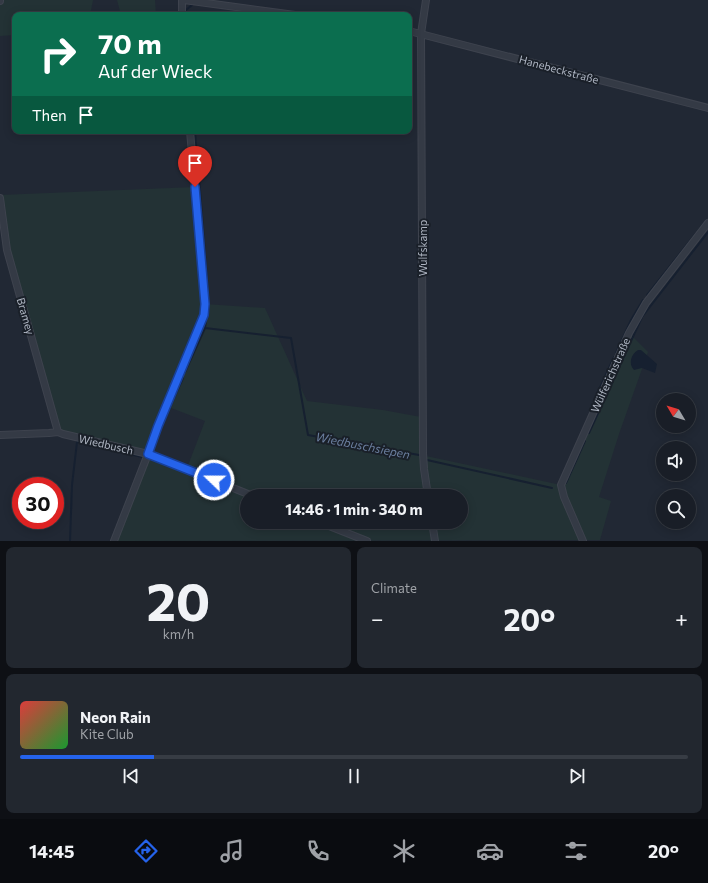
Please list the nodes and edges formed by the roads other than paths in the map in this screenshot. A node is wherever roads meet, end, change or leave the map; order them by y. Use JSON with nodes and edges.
{"nodes":[{"id":1,"x":183,"y":0,"type":"edge"},
{"id":2,"x":426,"y":0,"type":"edge"},
{"id":3,"x":182,"y":12,"type":"edge"},
{"id":4,"x":273,"y":12,"type":"edge"},
{"id":5,"x":412,"y":32,"type":"edge"},
{"id":6,"x":421,"y":34,"type":"junction"},
{"id":7,"x":708,"y":108,"type":"edge"},
{"id":8,"x":190,"y":134,"type":"edge"},
{"id":9,"x":0,"y":198,"type":"edge"},
{"id":10,"x":708,"y":223,"type":"edge"},
{"id":11,"x":58,"y":432,"type":"junction"},
{"id":12,"x":0,"y":435,"type":"edge"},
{"id":13,"x":148,"y":454,"type":"junction"},
{"id":14,"x":427,"y":489,"type":"edge"},
{"id":15,"x":240,"y":491,"type":"edge"},
{"id":16,"x":337,"y":529,"type":"edge"},
{"id":17,"x":433,"y":529,"type":"edge"},
{"id":18,"x":114,"y":541,"type":"edge"},
{"id":19,"x":367,"y":541,"type":"edge"},
{"id":20,"x":435,"y":541,"type":"edge"},
{"id":21,"x":583,"y":541,"type":"edge"}],
"edges":[{"from":1,"to":3,"type":"street"},
{"from":1,"to":4,"type":"street"},
{"from":2,"to":6,"type":"street","name":"Wulfskamp"},
{"from":5,"to":6,"type":"street","name":"Hanebeckstraße"},
{"from":6,"to":7,"type":"street","name":"Hanebeckstraße"},
{"from":6,"to":14,"type":"street","name":"Wulfskamp"},
{"from":8,"to":13,"type":"street"},
{"from":9,"to":11,"type":"street","name":"Bramey"},
{"from":10,"to":21,"type":"street","name":"Wülferichstraße"},
{"from":11,"to":12,"type":"street","name":"Wiedbusch"},
{"from":11,"to":13,"type":"street","name":"Wiedbusch"},
{"from":13,"to":15,"type":"street","name":"Wiedbusch"},
{"from":13,"to":18,"type":"street"},
{"from":16,"to":19,"type":"street"},
{"from":17,"to":20,"type":"street"}]}
